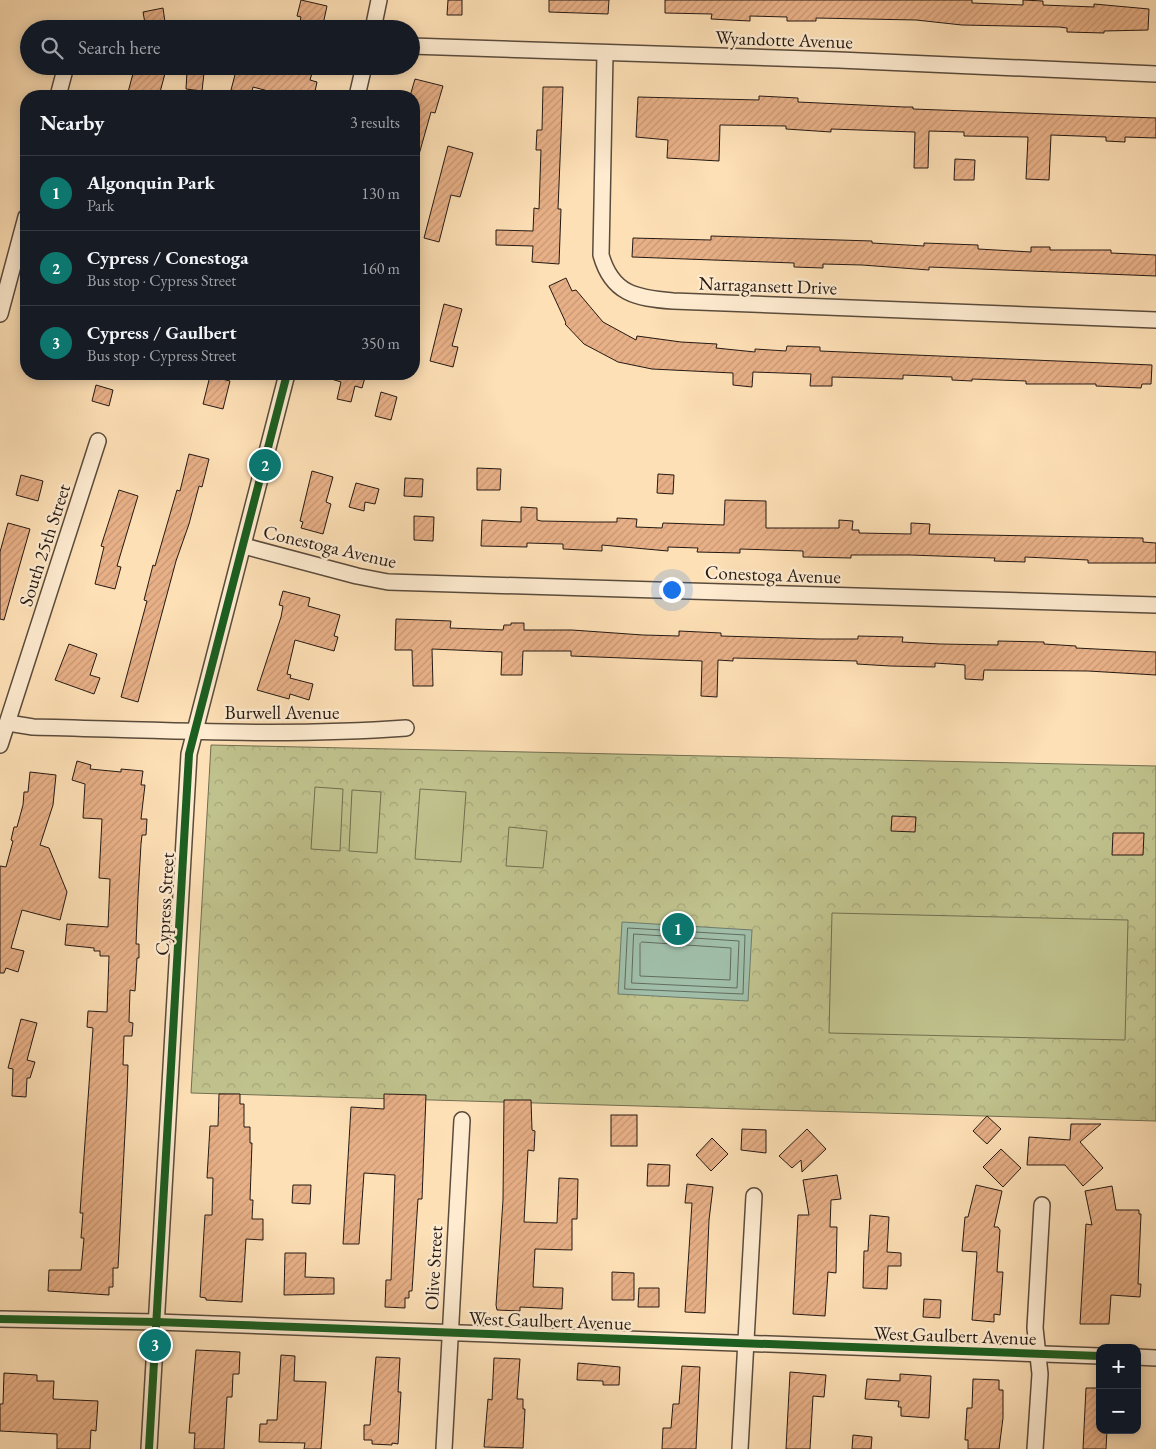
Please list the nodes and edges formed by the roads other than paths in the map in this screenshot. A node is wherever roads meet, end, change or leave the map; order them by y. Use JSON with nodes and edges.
{"nodes":[{"id":1,"x":379,"y":0,"type":"edge"},
{"id":2,"x":375,"y":20,"type":"edge"},
{"id":3,"x":420,"y":46,"type":"edge"},
{"id":4,"x":605,"y":54,"type":"junction"},
{"id":5,"x":1156,"y":74,"type":"edge"},
{"id":6,"x":64,"y":75,"type":"edge"},
{"id":7,"x":362,"y":75,"type":"edge"},
{"id":8,"x":60,"y":90,"type":"edge"},
{"id":9,"x":358,"y":90,"type":"edge"},
{"id":10,"x":20,"y":239,"type":"edge"},
{"id":11,"x":0,"y":314,"type":"edge"},
{"id":12,"x":1156,"y":320,"type":"edge"},
{"id":13,"x":286,"y":380,"type":"edge"},
{"id":14,"x":98,"y":442,"type":"dead end"},
{"id":15,"x":244,"y":546,"type":"junction"},
{"id":16,"x":1156,"y":605,"type":"edge"},
{"id":17,"x":8,"y":723,"type":"junction"},
{"id":18,"x":406,"y":728,"type":"dead end"},
{"id":19,"x":193,"y":732,"type":"junction"},
{"id":20,"x":0,"y":745,"type":"edge"},
{"id":21,"x":462,"y":1120,"type":"dead end"},
{"id":22,"x":754,"y":1196,"type":"dead end"},
{"id":23,"x":1042,"y":1205,"type":"dead end"},
{"id":24,"x":0,"y":1319,"type":"edge"},
{"id":25,"x":156,"y":1322,"type":"junction"},
{"id":26,"x":450,"y":1333,"type":"junction"},
{"id":27,"x":746,"y":1344,"type":"junction"},
{"id":28,"x":1037,"y":1354,"type":"junction"},
{"id":29,"x":1096,"y":1356,"type":"edge"},
{"id":30,"x":1141,"y":1357,"type":"edge"},
{"id":31,"x":1156,"y":1358,"type":"edge"},
{"id":32,"x":149,"y":1449,"type":"edge"},
{"id":33,"x":444,"y":1449,"type":"edge"},
{"id":34,"x":740,"y":1449,"type":"edge"},
{"id":35,"x":1036,"y":1449,"type":"edge"}],
"edges":[{"from":1,"to":2,"type":"street"},
{"from":3,"to":4,"type":"street","name":"Wyandotte Avenue"},
{"from":4,"to":5,"type":"street","name":"Wyandotte Avenue"},
{"from":4,"to":12,"type":"street","name":"Narragansett Drive"},
{"from":6,"to":8,"type":"street"},
{"from":7,"to":9,"type":"street"},
{"from":10,"to":11,"type":"street"},
{"from":13,"to":15,"type":"street","name":"Cypress Street"},
{"from":14,"to":17,"type":"street","name":"South 25th Street"},
{"from":15,"to":16,"type":"street","name":"Conestoga Avenue"},
{"from":15,"to":19,"type":"street","name":"Cypress Street"},
{"from":17,"to":19,"type":"street","name":"Burwell Avenue"},
{"from":17,"to":20,"type":"street","name":"South 25th Street"},
{"from":18,"to":19,"type":"street","name":"Burwell Avenue"},
{"from":19,"to":25,"type":"street","name":"Cypress Street"},
{"from":21,"to":26,"type":"street","name":"Olive Street"},
{"from":22,"to":27,"type":"street"},
{"from":23,"to":28,"type":"street"},
{"from":24,"to":25,"type":"street","name":"West Gaulbert Avenue"},
{"from":25,"to":26,"type":"street","name":"West Gaulbert Avenue"},
{"from":25,"to":32,"type":"street","name":"Cypress Street"},
{"from":26,"to":27,"type":"street","name":"West Gaulbert Avenue"},
{"from":26,"to":33,"type":"street","name":"Olive Street"},
{"from":27,"to":28,"type":"street","name":"West Gaulbert Avenue"},
{"from":27,"to":34,"type":"street"},
{"from":28,"to":29,"type":"street","name":"West Gaulbert Avenue"},
{"from":28,"to":35,"type":"street"},
{"from":30,"to":31,"type":"street"}]}
